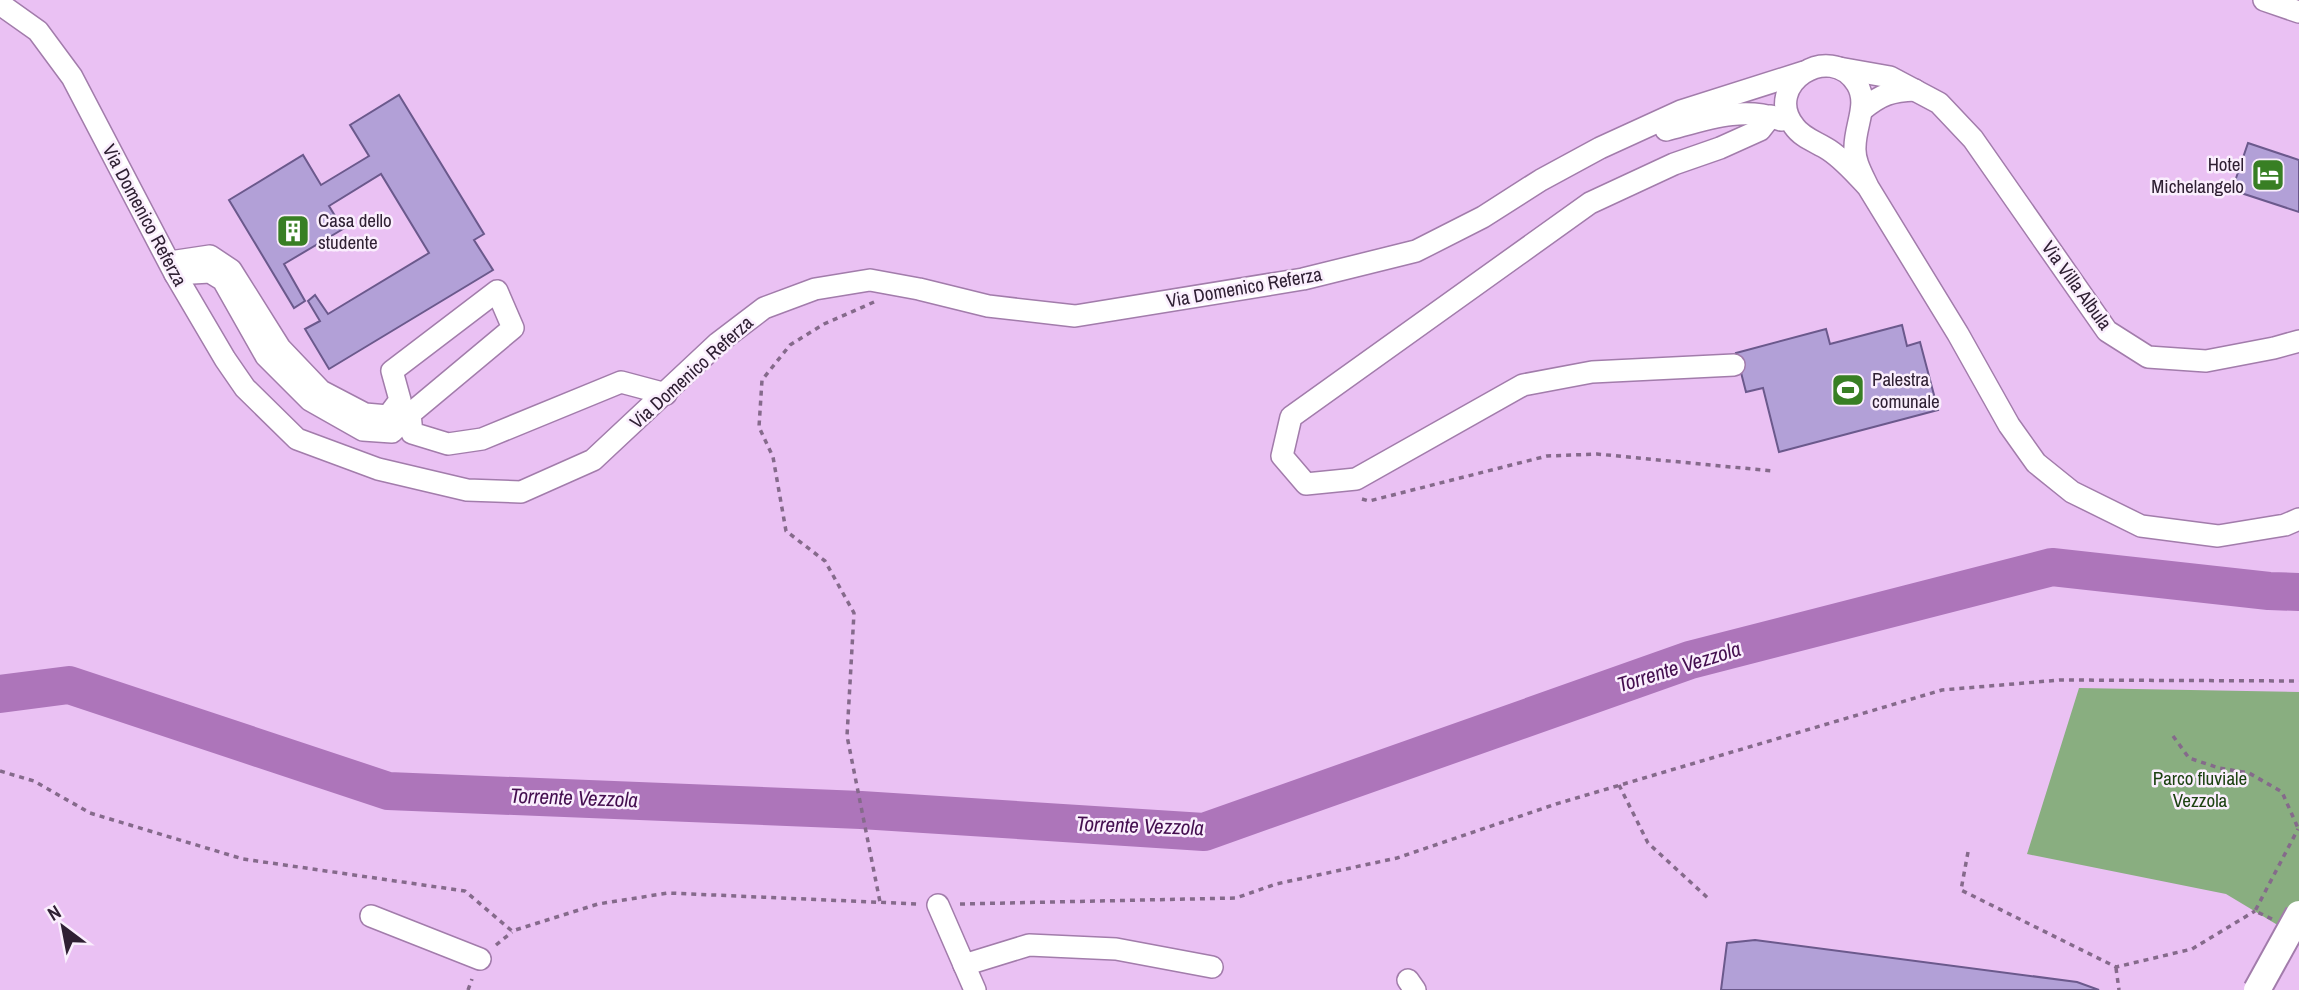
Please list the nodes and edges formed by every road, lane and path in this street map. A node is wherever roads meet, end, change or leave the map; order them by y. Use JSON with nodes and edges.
{"nodes":[{"id":1,"x":2264,"y":0,"type":"edge"},
{"id":2,"x":0,"y":4,"type":"edge"},
{"id":3,"x":2299,"y":12,"type":"edge"},
{"id":4,"x":1839,"y":68,"type":"junction"},
{"id":5,"x":1804,"y":72,"type":"junction"},
{"id":6,"x":1915,"y":90,"type":"junction"},
{"id":7,"x":1771,"y":116,"type":"junction"},
{"id":8,"x":1860,"y":116,"type":"junction"},
{"id":9,"x":1793,"y":125,"type":"junction"},
{"id":10,"x":1813,"y":141,"type":"junction"},
{"id":11,"x":1600,"y":148,"type":"junction"},
{"id":12,"x":1868,"y":187,"type":"junction"},
{"id":13,"x":173,"y":268,"type":"junction"},
{"id":14,"x":876,"y":302,"type":"dead end"},
{"id":15,"x":269,"y":333,"type":"junction"},
{"id":16,"x":2299,"y":341,"type":"edge"},
{"id":17,"x":225,"y":359,"type":"junction"},
{"id":18,"x":1734,"y":365,"type":"dead end"},
{"id":19,"x":666,"y":394,"type":"junction"},
{"id":20,"x":410,"y":414,"type":"junction"},
{"id":21,"x":1773,"y":471,"type":"dead end"},
{"id":22,"x":1356,"y":498,"type":"dead end"},
{"id":23,"x":2299,"y":519,"type":"edge"},
{"id":24,"x":2299,"y":681,"type":"edge"},
{"id":25,"x":2173,"y":736,"type":"dead end"},
{"id":26,"x":0,"y":771,"type":"edge"},
{"id":27,"x":1619,"y":785,"type":"junction"},
{"id":28,"x":2298,"y":827,"type":"edge"},
{"id":29,"x":1968,"y":852,"type":"dead end"},
{"id":30,"x":1710,"y":900,"type":"dead end"},
{"id":31,"x":880,"y":902,"type":"junction"},
{"id":32,"x":938,"y":905,"type":"junction"},
{"id":33,"x":2255,"y":911,"type":"junction"},
{"id":34,"x":371,"y":916,"type":"dead end"},
{"id":35,"x":2288,"y":918,"type":"edge"},
{"id":36,"x":480,"y":959,"type":"dead end"},
{"id":37,"x":964,"y":965,"type":"junction"},
{"id":38,"x":1212,"y":967,"type":"dead end"},
{"id":39,"x":2116,"y":968,"type":"junction"},
{"id":40,"x":975,"y":990,"type":"edge"},
{"id":41,"x":2119,"y":990,"type":"edge"},
{"id":42,"x":2257,"y":990,"type":"edge"}],
"edges":[{"from":1,"to":3,"type":"street"},
{"from":2,"to":13,"type":"street","name":"Via Domenico Referza"},
{"from":4,"to":5,"type":"street"},
{"from":4,"to":6,"type":"street","name":"Via Villa Albula"},
{"from":4,"to":8,"type":"street"},
{"from":5,"to":9,"type":"street"},
{"from":5,"to":11,"type":"street","name":"Via Domenico Referza"},
{"from":6,"to":8,"type":"street"},
{"from":6,"to":16,"type":"street","name":"Via Villa Albula"},
{"from":7,"to":9,"type":"street","name":"Via Domenico Referza"},
{"from":7,"to":11,"type":"street","name":"Via Domenico Referza"},
{"from":7,"to":18,"type":"street"},
{"from":8,"to":10,"type":"street"},
{"from":8,"to":12,"type":"street"},
{"from":9,"to":10,"type":"street"},
{"from":10,"to":12,"type":"street"},
{"from":11,"to":19,"type":"street","name":"Via Domenico Referza"},
{"from":12,"to":23,"type":"street"},
{"from":13,"to":15,"type":"street"},
{"from":13,"to":17,"type":"street","name":"Via Domenico Referza"},
{"from":14,"to":31,"type":"path"},
{"from":15,"to":17,"type":"street"},
{"from":15,"to":20,"type":"street"},
{"from":15,"to":20,"type":"street"},
{"from":17,"to":19,"type":"street","name":"Via Domenico Referza"},
{"from":19,"to":20,"type":"street"},
{"from":21,"to":22,"type":"path"},
{"from":24,"to":27,"type":"path"},
{"from":25,"to":28,"type":"path"},
{"from":26,"to":31,"type":"path"},
{"from":27,"to":30,"type":"path"},
{"from":27,"to":32,"type":"path"},
{"from":28,"to":33,"type":"path"},
{"from":29,"to":39,"type":"path"},
{"from":31,"to":32,"type":"path"},
{"from":32,"to":37,"type":"street"},
{"from":33,"to":35,"type":"path"},
{"from":33,"to":39,"type":"path"},
{"from":34,"to":36,"type":"street"},
{"from":35,"to":42,"type":"main road","bridge":true},
{"from":37,"to":38,"type":"street"},
{"from":37,"to":40,"type":"street"},
{"from":39,"to":41,"type":"path"}]}
